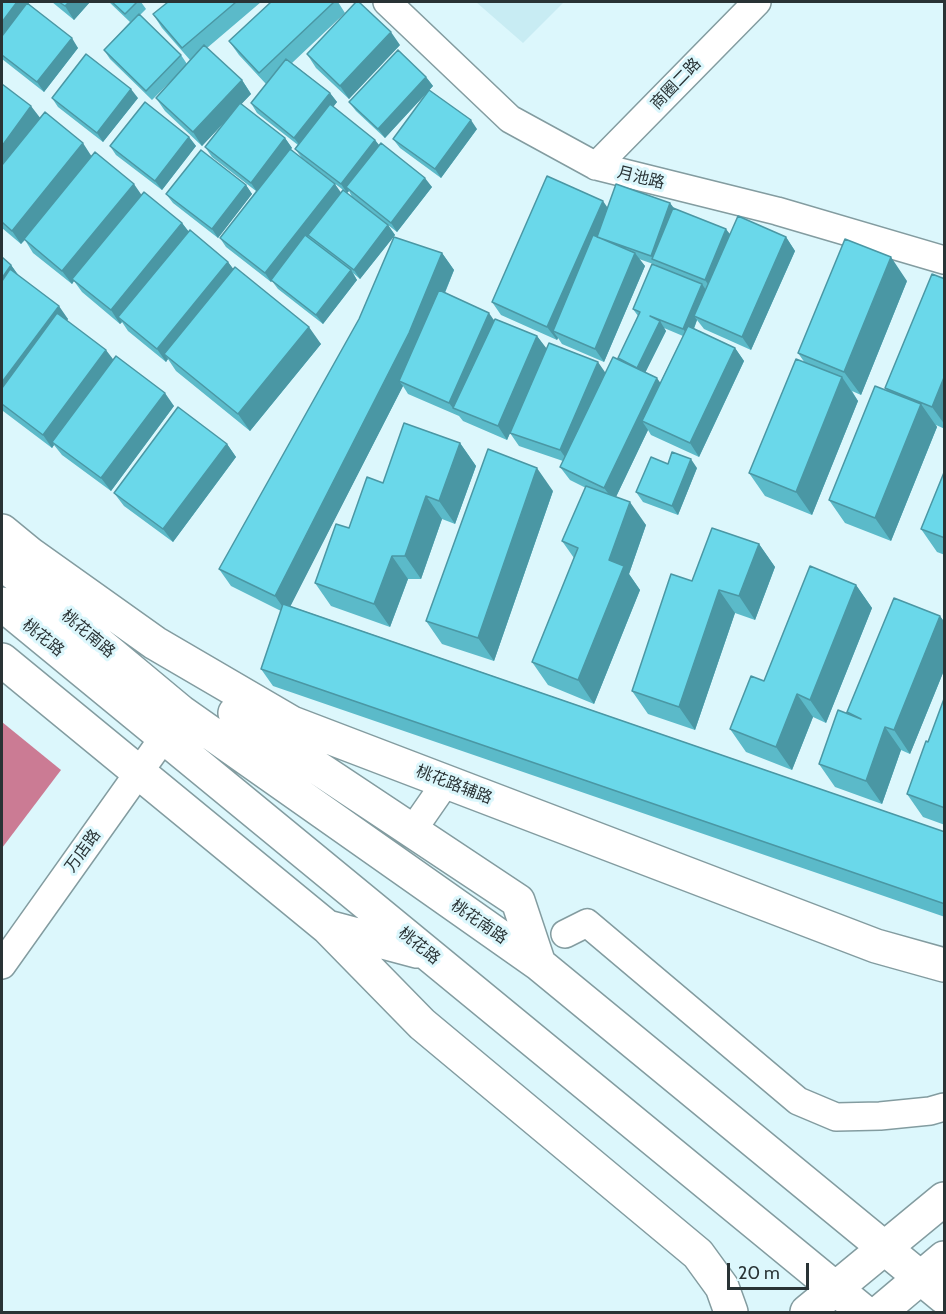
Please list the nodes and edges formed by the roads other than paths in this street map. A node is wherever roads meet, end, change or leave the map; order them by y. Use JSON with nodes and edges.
{"nodes":[{"id":1,"x":387,"y":2,"type":"edge"},
{"id":2,"x":757,"y":2,"type":"edge"},
{"id":3,"x":596,"y":166,"type":"junction"},
{"id":4,"x":945,"y":260,"type":"edge"},
{"id":5,"x":2,"y":531,"type":"edge"},
{"id":6,"x":2,"y":542,"type":"edge"},
{"id":7,"x":2,"y":563,"type":"edge"},
{"id":8,"x":2,"y":604,"type":"edge"},
{"id":9,"x":2,"y":660,"type":"edge"},
{"id":10,"x":164,"y":737,"type":"junction"},
{"id":11,"x":139,"y":773,"type":"junction"},
{"id":12,"x":446,"y":782,"type":"junction"},
{"id":13,"x":412,"y":831,"type":"junction"},
{"id":14,"x":327,"y":927,"type":"junction"},
{"id":15,"x":565,"y":934,"type":"dead end"},
{"id":16,"x":428,"y":954,"type":"junction"},
{"id":17,"x":539,"y":964,"type":"junction"},
{"id":18,"x":945,"y":964,"type":"edge"},
{"id":19,"x":2,"y":965,"type":"edge"},
{"id":20,"x":945,"y":1107,"type":"edge"},
{"id":21,"x":945,"y":1200,"type":"edge"},
{"id":22,"x":886,"y":1248,"type":"junction"},
{"id":23,"x":937,"y":1277,"type":"edge"},
{"id":24,"x":836,"y":1289,"type":"junction"},
{"id":25,"x":730,"y":1312,"type":"edge"},
{"id":26,"x":807,"y":1312,"type":"edge"},
{"id":27,"x":864,"y":1312,"type":"edge"},
{"id":28,"x":880,"y":1312,"type":"edge"}],
"edges":[{"from":1,"to":3,"type":"street","name":"月池路"},
{"from":2,"to":3,"type":"street","name":"商圈二路"},
{"from":3,"to":4,"type":"street","name":"月池路"},
{"from":5,"to":12,"type":"main road","name":"桃花路辅路"},
{"from":6,"to":13,"type":"main road"},
{"from":7,"to":17,"type":"main road","name":"桃花南路"},
{"from":8,"to":10,"type":"main road","name":"桃花路"},
{"from":9,"to":11,"type":"main road"},
{"from":10,"to":11,"type":"street","name":"万店路"},
{"from":10,"to":16,"type":"main road","name":"桃花路"},
{"from":11,"to":14,"type":"main road"},
{"from":11,"to":19,"type":"street","name":"万店路"},
{"from":12,"to":13,"type":"street"},
{"from":12,"to":18,"type":"main road","name":"桃花路辅路"},
{"from":13,"to":17,"type":"main road"},
{"from":14,"to":16,"type":"main road"},
{"from":14,"to":25,"type":"main road"},
{"from":15,"to":20,"type":"street"},
{"from":16,"to":24,"type":"main road","name":"桃花路"},
{"from":17,"to":22,"type":"main road","name":"桃花南路"},
{"from":21,"to":22,"type":"main road"},
{"from":22,"to":23,"type":"main road","name":"桃花南路"},
{"from":22,"to":24,"type":"main road"},
{"from":23,"to":28,"type":"main road"},
{"from":24,"to":26,"type":"main road"},
{"from":24,"to":27,"type":"main road"}]}
